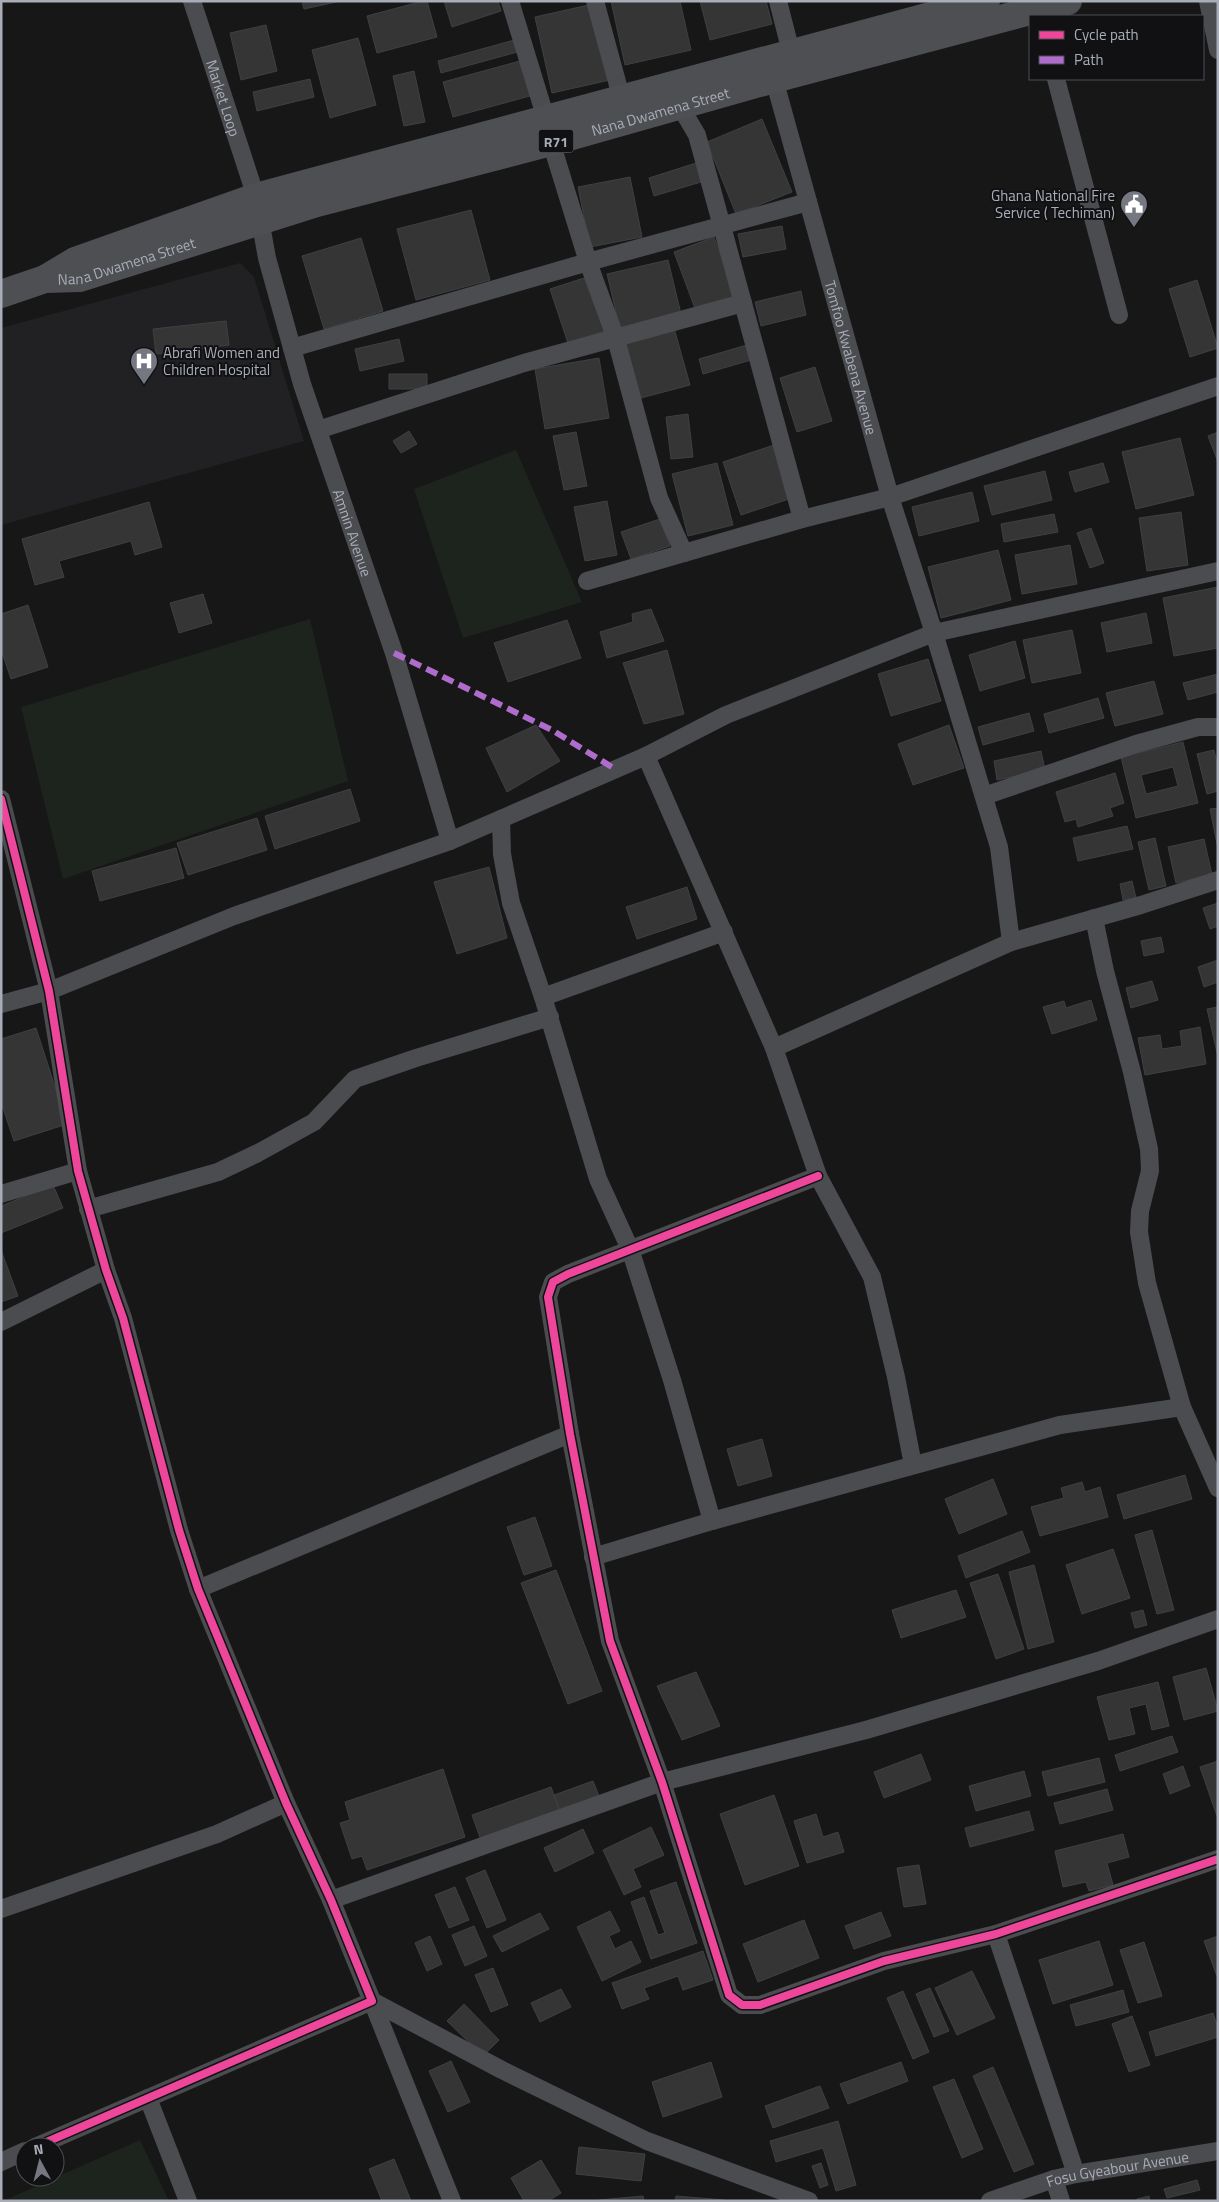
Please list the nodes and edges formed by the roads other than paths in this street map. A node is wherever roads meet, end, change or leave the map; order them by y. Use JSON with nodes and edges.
{"nodes":[{"id":1,"x":192,"y":1,"type":"edge"},
{"id":2,"x":510,"y":1,"type":"edge"},
{"id":3,"x":596,"y":1,"type":"edge"},
{"id":4,"x":778,"y":1,"type":"edge"},
{"id":5,"x":986,"y":1,"type":"edge"},
{"id":6,"x":1068,"y":1,"type":"edge"},
{"id":7,"x":1208,"y":1,"type":"edge"},
{"id":8,"x":941,"y":7,"type":"edge"},
{"id":9,"x":1038,"y":13,"type":"edge"},
{"id":10,"x":1029,"y":15,"type":"edge"},
{"id":11,"x":1218,"y":50,"type":"edge"},
{"id":12,"x":791,"y":52,"type":"junction"},
{"id":13,"x":774,"y":80,"type":"junction"},
{"id":14,"x":1056,"y":80,"type":"edge"},
{"id":15,"x":622,"y":100,"type":"junction"},
{"id":16,"x":680,"y":106,"type":"junction"},
{"id":17,"x":548,"y":131,"type":"junction"},
{"id":18,"x":808,"y":202,"type":"junction"},
{"id":19,"x":257,"y":210,"type":"junction"},
{"id":20,"x":722,"y":225,"type":"junction"},
{"id":21,"x":588,"y":262,"type":"junction"},
{"id":22,"x":1,"y":294,"type":"edge"},
{"id":23,"x":743,"y":303,"type":"junction"},
{"id":24,"x":1119,"y":315,"type":"dead end"},
{"id":25,"x":616,"y":339,"type":"junction"},
{"id":26,"x":292,"y":348,"type":"junction"},
{"id":27,"x":1218,"y":386,"type":"edge"},
{"id":28,"x":318,"y":430,"type":"junction"},
{"id":29,"x":890,"y":497,"type":"junction"},
{"id":30,"x":802,"y":519,"type":"junction"},
{"id":31,"x":684,"y":553,"type":"junction"},
{"id":32,"x":1218,"y":571,"type":"edge"},
{"id":33,"x":587,"y":581,"type":"dead end"},
{"id":34,"x":934,"y":634,"type":"junction"},
{"id":35,"x":1218,"y":727,"type":"edge"},
{"id":36,"x":646,"y":756,"type":"junction"},
{"id":37,"x":984,"y":796,"type":"junction"},
{"id":38,"x":1,"y":799,"type":"edge"},
{"id":39,"x":502,"y":819,"type":"junction"},
{"id":40,"x":450,"y":841,"type":"junction"},
{"id":41,"x":1218,"y":880,"type":"edge"},
{"id":42,"x":1094,"y":918,"type":"junction"},
{"id":43,"x":724,"y":932,"type":"junction"},
{"id":44,"x":1011,"y":942,"type":"junction"},
{"id":45,"x":49,"y":991,"type":"junction"},
{"id":46,"x":543,"y":996,"type":"junction"},
{"id":47,"x":1,"y":1004,"type":"edge"},
{"id":48,"x":550,"y":1017,"type":"junction"},
{"id":49,"x":774,"y":1048,"type":"junction"},
{"id":50,"x":78,"y":1171,"type":"junction"},
{"id":51,"x":818,"y":1176,"type":"junction"},
{"id":52,"x":1,"y":1194,"type":"edge"},
{"id":53,"x":88,"y":1208,"type":"junction"},
{"id":54,"x":630,"y":1249,"type":"junction"},
{"id":55,"x":106,"y":1270,"type":"junction"},
{"id":56,"x":1,"y":1322,"type":"edge"},
{"id":57,"x":1182,"y":1407,"type":"junction"},
{"id":58,"x":570,"y":1434,"type":"junction"},
{"id":59,"x":913,"y":1465,"type":"junction"},
{"id":60,"x":1218,"y":1488,"type":"edge"},
{"id":61,"x":712,"y":1521,"type":"junction"},
{"id":62,"x":593,"y":1557,"type":"junction"},
{"id":63,"x":198,"y":1589,"type":"junction"},
{"id":64,"x":1218,"y":1619,"type":"edge"},
{"id":65,"x":662,"y":1782,"type":"junction"},
{"id":66,"x":286,"y":1803,"type":"junction"},
{"id":67,"x":1218,"y":1859,"type":"edge"},
{"id":68,"x":331,"y":1900,"type":"junction"},
{"id":69,"x":1,"y":1908,"type":"edge"},
{"id":70,"x":996,"y":1934,"type":"junction"},
{"id":71,"x":372,"y":2000,"type":"junction"},
{"id":72,"x":148,"y":2098,"type":"junction"},
{"id":73,"x":58,"y":2137,"type":"edge"},
{"id":74,"x":1218,"y":2151,"type":"edge"},
{"id":75,"x":15,"y":2156,"type":"edge"},
{"id":76,"x":1,"y":2162,"type":"edge"},
{"id":77,"x":1076,"y":2174,"type":"junction"},
{"id":78,"x":1054,"y":2179,"type":"junction"},
{"id":79,"x":188,"y":2201,"type":"edge"},
{"id":80,"x":452,"y":2201,"type":"edge"},
{"id":81,"x":809,"y":2201,"type":"edge"},
{"id":82,"x":990,"y":2201,"type":"edge"},
{"id":83,"x":1061,"y":2201,"type":"edge"}],
"edges":[{"from":1,"to":19,"type":"street","name":"Market Loop"},
{"from":2,"to":17,"type":"street"},
{"from":3,"to":15,"type":"street"},
{"from":4,"to":12,"type":"street"},
{"from":5,"to":8,"type":"main road","name":"Nana Dwamena Street","number":"R71"},
{"from":6,"to":9,"type":"main road","name":"Nana Dwamena Street","number":"R71"},
{"from":7,"to":11,"type":"street"},
{"from":8,"to":12,"type":"main road","name":"Nana Dwamena Street","number":"R71"},
{"from":10,"to":13,"type":"main road","name":"Nana Dwamena Street","number":"R71"},
{"from":12,"to":15,"type":"main road","name":"Nana Dwamena Street","number":"R71"},
{"from":13,"to":16,"type":"main road","name":"Nana Dwamena Street","number":"R71"},
{"from":13,"to":18,"type":"street","name":"Tomfoo Kwabena Avenue"},
{"from":14,"to":24,"type":"street"},
{"from":15,"to":17,"type":"main road","name":"Nana Dwamena Street","number":"R71"},
{"from":16,"to":17,"type":"main road","name":"Nana Dwamena Street","number":"R71"},
{"from":16,"to":20,"type":"street"},
{"from":17,"to":19,"type":"main road","name":"Nana Dwamena Street","number":"R71"},
{"from":17,"to":21,"type":"street"},
{"from":18,"to":20,"type":"street"},
{"from":18,"to":29,"type":"street","name":"Tomfoo Kwabena Avenue"},
{"from":19,"to":22,"type":"main road","name":"Nana Dwamena Street","number":"R71"},
{"from":19,"to":26,"type":"street","name":"Amnin Avenue"},
{"from":20,"to":21,"type":"street"},
{"from":20,"to":23,"type":"street"},
{"from":21,"to":25,"type":"street"},
{"from":21,"to":26,"type":"street"},
{"from":23,"to":25,"type":"street"},
{"from":23,"to":30,"type":"street"},
{"from":25,"to":28,"type":"street"},
{"from":25,"to":31,"type":"street"},
{"from":26,"to":28,"type":"street","name":"Amnin Avenue"},
{"from":27,"to":29,"type":"street"},
{"from":28,"to":40,"type":"street","name":"Amnin Avenue"},
{"from":29,"to":30,"type":"street"},
{"from":29,"to":34,"type":"street","name":"Tomfoo Kwabena Avenue"},
{"from":30,"to":31,"type":"street"},
{"from":31,"to":33,"type":"street"},
{"from":32,"to":34,"type":"street"},
{"from":34,"to":36,"type":"street"},
{"from":34,"to":37,"type":"street","name":"Tomfoo Kwabena Avenue"},
{"from":35,"to":37,"type":"street"},
{"from":36,"to":39,"type":"street"},
{"from":36,"to":43,"type":"street"},
{"from":37,"to":44,"type":"street","name":"Tomfoo Kwabena Avenue"},
{"from":38,"to":45,"type":"street"},
{"from":39,"to":40,"type":"street"},
{"from":39,"to":46,"type":"street"},
{"from":40,"to":45,"type":"street"},
{"from":41,"to":42,"type":"street"},
{"from":42,"to":44,"type":"street"},
{"from":42,"to":57,"type":"street"},
{"from":43,"to":46,"type":"street"},
{"from":43,"to":49,"type":"street"},
{"from":44,"to":49,"type":"street"},
{"from":45,"to":47,"type":"street"},
{"from":45,"to":50,"type":"street"},
{"from":46,"to":48,"type":"street"},
{"from":48,"to":53,"type":"street"},
{"from":48,"to":54,"type":"street"},
{"from":49,"to":51,"type":"street"},
{"from":50,"to":52,"type":"street"},
{"from":50,"to":53,"type":"street"},
{"from":51,"to":54,"type":"street"},
{"from":51,"to":59,"type":"street"},
{"from":53,"to":55,"type":"street"},
{"from":54,"to":58,"type":"street"},
{"from":54,"to":61,"type":"street"},
{"from":55,"to":56,"type":"street"},
{"from":55,"to":63,"type":"street"},
{"from":57,"to":59,"type":"street"},
{"from":57,"to":60,"type":"street"},
{"from":58,"to":62,"type":"street"},
{"from":58,"to":63,"type":"street"},
{"from":59,"to":61,"type":"street"},
{"from":61,"to":62,"type":"street"},
{"from":62,"to":65,"type":"street"},
{"from":63,"to":66,"type":"street"},
{"from":64,"to":65,"type":"street"},
{"from":65,"to":68,"type":"street"},
{"from":65,"to":70,"type":"street"},
{"from":66,"to":68,"type":"street"},
{"from":66,"to":69,"type":"street"},
{"from":67,"to":70,"type":"street"},
{"from":68,"to":71,"type":"street"},
{"from":70,"to":77,"type":"street"},
{"from":71,"to":72,"type":"street"},
{"from":71,"to":80,"type":"street"},
{"from":71,"to":81,"type":"street"},
{"from":72,"to":73,"type":"street"},
{"from":72,"to":79,"type":"street"},
{"from":74,"to":77,"type":"street","name":"Fosu Gyeabour Avenue"},
{"from":75,"to":76,"type":"street"},
{"from":77,"to":78,"type":"street","name":"Fosu Gyeabour Avenue"},
{"from":78,"to":82,"type":"street","name":"Fosu Gyeabour Avenue"},
{"from":78,"to":83,"type":"street"}]}
